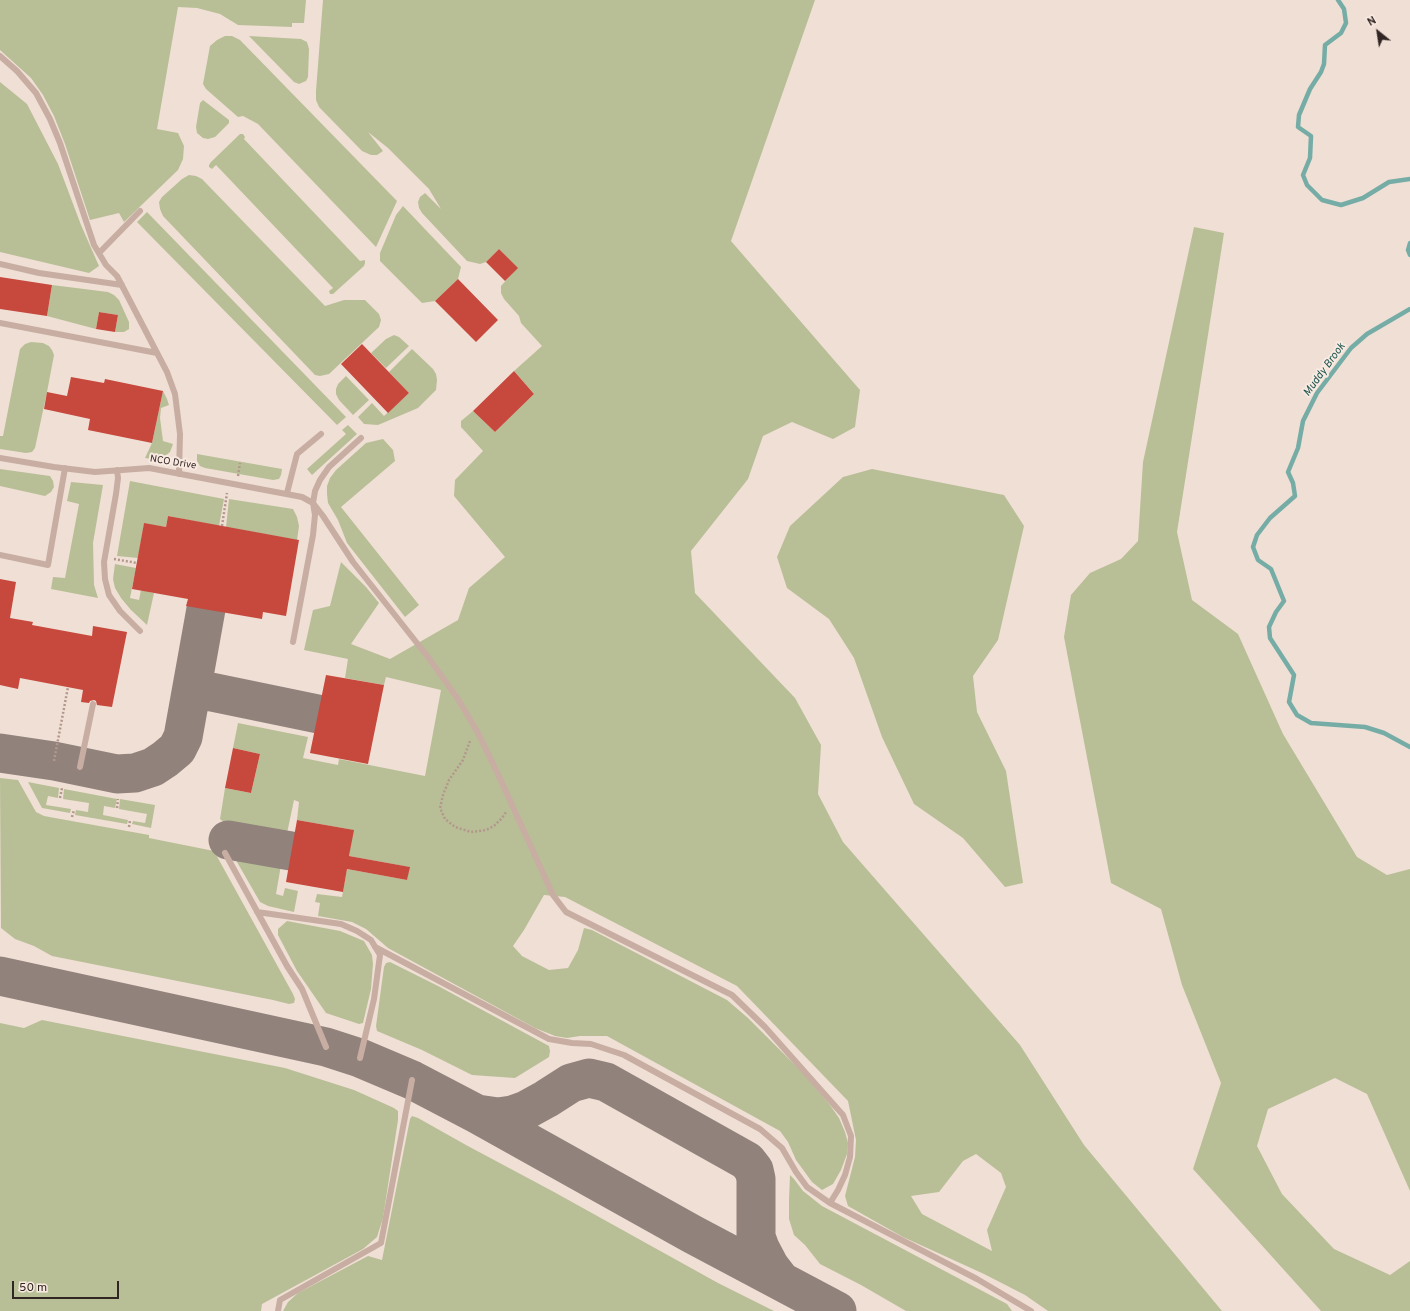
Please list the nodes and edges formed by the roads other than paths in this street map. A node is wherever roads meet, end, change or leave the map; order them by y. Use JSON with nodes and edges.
{"nodes":[{"id":1,"x":0,"y":56,"type":"edge"},
{"id":2,"x":140,"y":211,"type":"dead end"},
{"id":3,"x":99,"y":253,"type":"junction"},
{"id":4,"x":0,"y":264,"type":"edge"},
{"id":5,"x":122,"y":285,"type":"junction"},
{"id":6,"x":0,"y":323,"type":"edge"},
{"id":7,"x":157,"y":353,"type":"junction"},
{"id":8,"x":321,"y":434,"type":"dead end"},
{"id":9,"x":362,"y":438,"type":"dead end"},
{"id":10,"x":0,"y":458,"type":"edge"},
{"id":11,"x":65,"y":468,"type":"junction"},
{"id":12,"x":117,"y":470,"type":"junction"},
{"id":13,"x":179,"y":474,"type":"junction"},
{"id":14,"x":287,"y":494,"type":"junction"},
{"id":15,"x":313,"y":503,"type":"junction"},
{"id":16,"x":0,"y":555,"type":"edge"},
{"id":17,"x":140,"y":631,"type":"dead end"},
{"id":18,"x":293,"y":642,"type":"dead end"},
{"id":19,"x":93,"y":704,"type":"dead end"},
{"id":20,"x":80,"y":767,"type":"dead end"},
{"id":21,"x":225,"y":853,"type":"dead end"},
{"id":22,"x":257,"y":912,"type":"junction"},
{"id":23,"x":375,"y":947,"type":"junction"},
{"id":24,"x":326,"y":1047,"type":"dead end"},
{"id":25,"x":360,"y":1058,"type":"dead end"},
{"id":26,"x":412,"y":1080,"type":"dead end"},
{"id":27,"x":830,"y":1203,"type":"junction"},
{"id":28,"x":278,"y":1311,"type":"edge"},
{"id":29,"x":1031,"y":1311,"type":"edge"}],
"edges":[{"from":1,"to":3,"type":"lane"},
{"from":2,"to":3,"type":"lane"},
{"from":3,"to":5,"type":"lane"},
{"from":4,"to":5,"type":"lane"},
{"from":5,"to":7,"type":"lane"},
{"from":6,"to":7,"type":"lane"},
{"from":7,"to":13,"type":"lane"},
{"from":8,"to":14,"type":"lane"},
{"from":9,"to":15,"type":"lane"},
{"from":10,"to":11,"type":"lane","name":"NCO Drive"},
{"from":11,"to":12,"type":"lane","name":"NCO Drive"},
{"from":11,"to":16,"type":"lane"},
{"from":12,"to":13,"type":"lane","name":"NCO Drive"},
{"from":12,"to":17,"type":"lane"},
{"from":13,"to":14,"type":"lane","name":"NCO Drive"},
{"from":14,"to":15,"type":"lane","name":"NCO Drive"},
{"from":15,"to":18,"type":"lane"},
{"from":15,"to":27,"type":"lane"},
{"from":19,"to":20,"type":"lane"},
{"from":21,"to":22,"type":"lane"},
{"from":22,"to":23,"type":"lane"},
{"from":22,"to":24,"type":"lane"},
{"from":23,"to":25,"type":"lane"},
{"from":23,"to":27,"type":"lane"},
{"from":26,"to":28,"type":"lane"},
{"from":27,"to":29,"type":"lane"}]}
